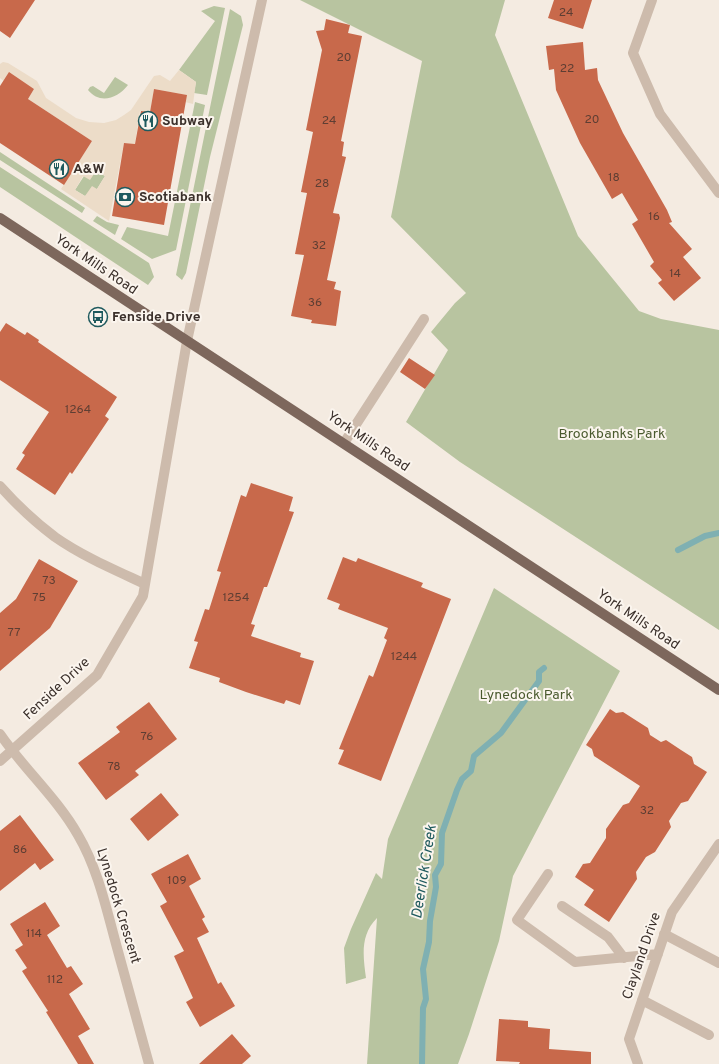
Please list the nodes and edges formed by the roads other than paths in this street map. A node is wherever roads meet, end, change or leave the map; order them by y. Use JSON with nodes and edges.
{"nodes":[{"id":1,"x":262,"y":0,"type":"edge"},
{"id":2,"x":652,"y":0,"type":"edge"},
{"id":3,"x":719,"y":193,"type":"edge"},
{"id":4,"x":0,"y":218,"type":"edge"},
{"id":5,"x":424,"y":319,"type":"dead end"},
{"id":6,"x":187,"y":341,"type":"junction"},
{"id":7,"x":344,"y":444,"type":"junction"},
{"id":8,"x":0,"y":486,"type":"edge"},
{"id":9,"x":145,"y":584,"type":"junction"},
{"id":10,"x":719,"y":690,"type":"edge"},
{"id":11,"x":0,"y":734,"type":"edge"},
{"id":12,"x":11,"y":750,"type":"junction"},
{"id":13,"x":0,"y":761,"type":"edge"},
{"id":14,"x":719,"y":844,"type":"edge"},
{"id":15,"x":548,"y":874,"type":"dead end"},
{"id":16,"x":562,"y":906,"type":"dead end"},
{"id":17,"x":664,"y":934,"type":"junction"},
{"id":18,"x":658,"y":954,"type":"junction"},
{"id":19,"x":624,"y":958,"type":"junction"},
{"id":20,"x":719,"y":963,"type":"edge"},
{"id":21,"x":642,"y":1000,"type":"junction"},
{"id":22,"x":709,"y":1035,"type":"dead end"},
{"id":23,"x":149,"y":1064,"type":"edge"},
{"id":24,"x":638,"y":1064,"type":"edge"}],
"edges":[{"from":1,"to":6,"type":"street","name":"Fenside Drive"},
{"from":2,"to":3,"type":"street"},
{"from":4,"to":6,"type":"main road","name":"York Mills Road"},
{"from":5,"to":7,"type":"street"},
{"from":6,"to":7,"type":"main road","name":"York Mills Road"},
{"from":6,"to":9,"type":"street","name":"Fenside Drive"},
{"from":7,"to":10,"type":"main road","name":"York Mills Road"},
{"from":8,"to":9,"type":"street"},
{"from":9,"to":12,"type":"street","name":"Fenside Drive"},
{"from":11,"to":12,"type":"street","name":"Lynedock Crescent"},
{"from":12,"to":13,"type":"street","name":"Fenside Drive"},
{"from":12,"to":23,"type":"street","name":"Lynedock Crescent"},
{"from":14,"to":17,"type":"street","name":"Clayland Drive"},
{"from":15,"to":19,"type":"street"},
{"from":16,"to":19,"type":"street"},
{"from":17,"to":18,"type":"street","name":"Clayland Drive"},
{"from":17,"to":20,"type":"street"},
{"from":18,"to":19,"type":"street"},
{"from":18,"to":21,"type":"street","name":"Clayland Drive"},
{"from":21,"to":22,"type":"street"},
{"from":21,"to":24,"type":"street","name":"Clayland Drive"}]}
